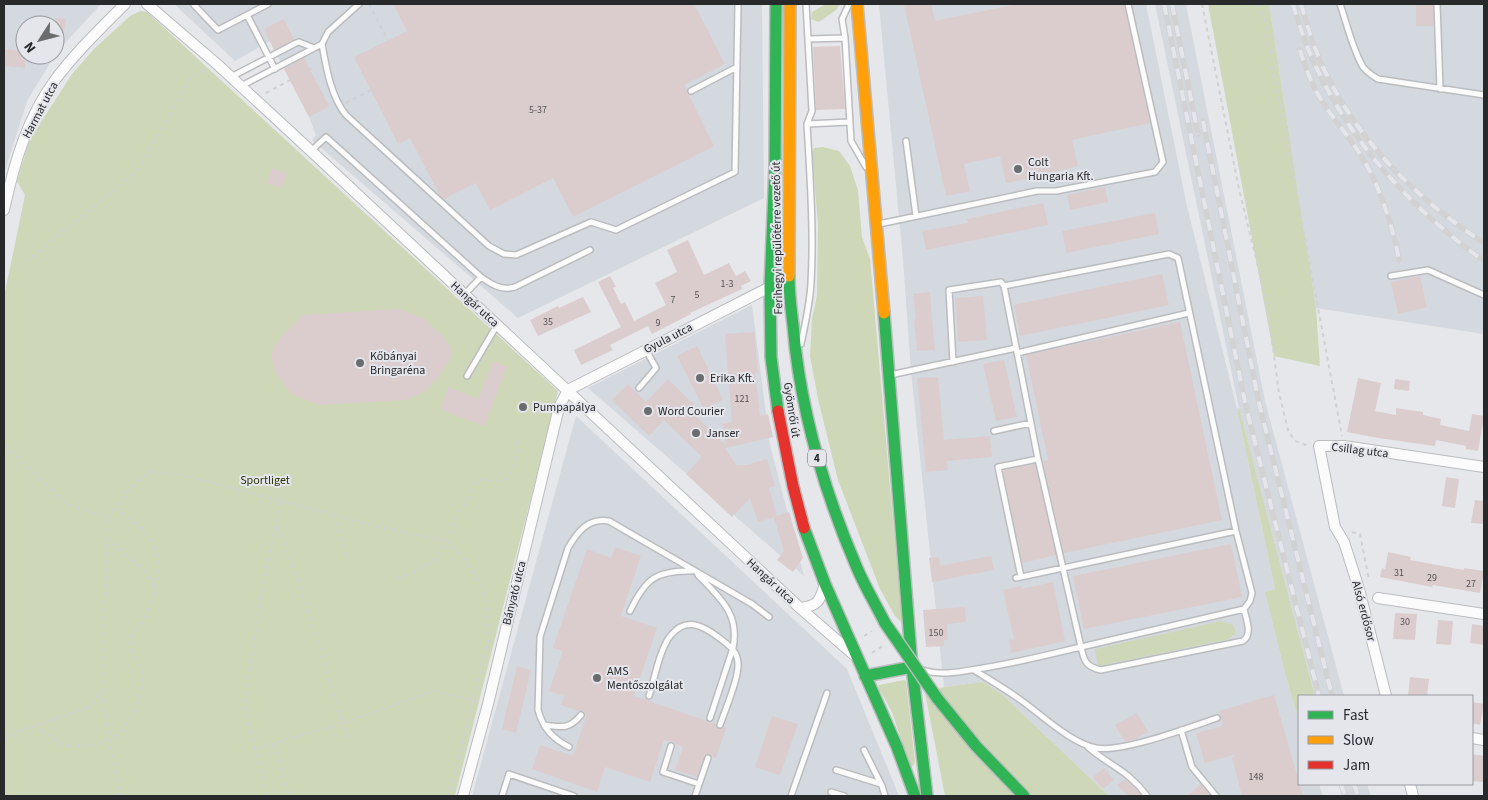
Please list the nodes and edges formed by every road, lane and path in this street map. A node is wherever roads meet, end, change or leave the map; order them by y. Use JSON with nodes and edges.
{"nodes":[{"id":1,"x":125,"y":4,"type":"edge"},
{"id":2,"x":147,"y":4,"type":"edge"},
{"id":3,"x":196,"y":4,"type":"edge"},
{"id":4,"x":268,"y":4,"type":"edge"},
{"id":5,"x":359,"y":4,"type":"edge"},
{"id":6,"x":369,"y":4,"type":"edge"},
{"id":7,"x":738,"y":4,"type":"edge"},
{"id":8,"x":777,"y":4,"type":"edge"},
{"id":9,"x":790,"y":4,"type":"edge"},
{"id":10,"x":806,"y":4,"type":"edge"},
{"id":11,"x":849,"y":4,"type":"edge"},
{"id":12,"x":857,"y":4,"type":"edge"},
{"id":13,"x":1128,"y":4,"type":"edge"},
{"id":14,"x":1202,"y":4,"type":"edge"},
{"id":15,"x":1257,"y":4,"type":"edge"},
{"id":16,"x":1340,"y":4,"type":"edge"},
{"id":17,"x":1437,"y":4,"type":"edge"},
{"id":18,"x":247,"y":15,"type":"junction"},
{"id":19,"x":782,"y":33,"type":"dead end"},
{"id":20,"x":845,"y":38,"type":"junction"},
{"id":21,"x":388,"y":40,"type":"dead end"},
{"id":22,"x":808,"y":40,"type":"junction"},
{"id":23,"x":784,"y":42,"type":"dead end"},
{"id":24,"x":322,"y":44,"type":"junction"},
{"id":25,"x":314,"y":48,"type":"junction"},
{"id":26,"x":269,"y":57,"type":"junction"},
{"id":27,"x":325,"y":61,"type":"junction"},
{"id":28,"x":218,"y":65,"type":"junction"},
{"id":29,"x":737,"y":67,"type":"junction"},
{"id":30,"x":275,"y":68,"type":"junction"},
{"id":31,"x":789,"y":76,"type":"junction"},
{"id":32,"x":231,"y":77,"type":"junction"},
{"id":33,"x":241,"y":86,"type":"junction"},
{"id":34,"x":1440,"y":89,"type":"junction"},
{"id":35,"x":371,"y":90,"type":"dead end"},
{"id":36,"x":691,"y":91,"type":"dead end"},
{"id":37,"x":1484,"y":95,"type":"edge"},
{"id":38,"x":255,"y":99,"type":"junction"},
{"id":39,"x":339,"y":106,"type":"junction"},
{"id":40,"x":849,"y":122,"type":"junction"},
{"id":41,"x":807,"y":124,"type":"junction"},
{"id":42,"x":906,"y":141,"type":"dead end"},
{"id":43,"x":311,"y":151,"type":"junction"},
{"id":44,"x":873,"y":179,"type":"junction"},
{"id":45,"x":4,"y":210,"type":"edge"},
{"id":46,"x":916,"y":216,"type":"junction"},
{"id":47,"x":876,"y":225,"type":"junction"},
{"id":48,"x":590,"y":250,"type":"dead end"},
{"id":49,"x":25,"y":262,"type":"dead end"},
{"id":50,"x":1391,"y":276,"type":"dead end"},
{"id":51,"x":481,"y":277,"type":"junction"},
{"id":52,"x":1004,"y":286,"type":"junction"},
{"id":53,"x":770,"y":287,"type":"junction"},
{"id":54,"x":465,"y":294,"type":"junction"},
{"id":55,"x":1484,"y":295,"type":"edge"},
{"id":56,"x":1189,"y":313,"type":"junction"},
{"id":57,"x":498,"y":324,"type":"junction"},
{"id":58,"x":646,"y":350,"type":"junction"},
{"id":59,"x":1017,"y":350,"type":"junction"},
{"id":60,"x":953,"y":362,"type":"junction"},
{"id":61,"x":796,"y":364,"type":"junction"},
{"id":62,"x":467,"y":376,"type":"dead end"},
{"id":63,"x":888,"y":376,"type":"junction"},
{"id":64,"x":639,"y":388,"type":"dead end"},
{"id":65,"x":568,"y":390,"type":"junction"},
{"id":66,"x":1031,"y":423,"type":"junction"},
{"id":67,"x":994,"y":431,"type":"dead end"},
{"id":68,"x":518,"y":440,"type":"dead end"},
{"id":69,"x":4,"y":445,"type":"edge"},
{"id":70,"x":1319,"y":446,"type":"junction"},
{"id":71,"x":1344,"y":446,"type":"junction"},
{"id":72,"x":1038,"y":459,"type":"junction"},
{"id":73,"x":1484,"y":467,"type":"edge"},
{"id":74,"x":280,"y":500,"type":"junction"},
{"id":75,"x":115,"y":508,"type":"junction"},
{"id":76,"x":333,"y":514,"type":"junction"},
{"id":77,"x":108,"y":517,"type":"junction"},
{"id":78,"x":276,"y":522,"type":"junction"},
{"id":79,"x":1335,"y":527,"type":"joint"},
{"id":80,"x":1236,"y":531,"type":"junction"},
{"id":81,"x":107,"y":538,"type":"junction"},
{"id":82,"x":446,"y":542,"type":"junction"},
{"id":83,"x":347,"y":560,"type":"dead end"},
{"id":84,"x":1063,"y":568,"type":"junction"},
{"id":85,"x":694,"y":571,"type":"junction"},
{"id":86,"x":397,"y":579,"type":"dead end"},
{"id":87,"x":825,"y":584,"type":"junction"},
{"id":88,"x":155,"y":598,"type":"junction"},
{"id":89,"x":1378,"y":598,"type":"dead end"},
{"id":90,"x":800,"y":608,"type":"junction"},
{"id":91,"x":1244,"y":609,"type":"junction"},
{"id":92,"x":630,"y":611,"type":"dead end"},
{"id":93,"x":1484,"y":614,"type":"edge"},
{"id":94,"x":770,"y":617,"type":"dead end"},
{"id":95,"x":885,"y":623,"type":"junction"},
{"id":96,"x":863,"y":636,"type":"dead end"},
{"id":97,"x":1081,"y":647,"type":"junction"},
{"id":98,"x":733,"y":648,"type":"junction"},
{"id":99,"x":858,"y":659,"type":"junction"},
{"id":100,"x":912,"y":667,"type":"junction"},
{"id":101,"x":974,"y":670,"type":"junction"},
{"id":102,"x":865,"y":676,"type":"junction"},
{"id":103,"x":102,"y":691,"type":"junction"},
{"id":104,"x":827,"y":693,"type":"dead end"},
{"id":105,"x":1386,"y":695,"type":"edge"},
{"id":106,"x":649,"y":696,"type":"dead end"},
{"id":107,"x":473,"y":699,"type":"junction"},
{"id":108,"x":488,"y":704,"type":"junction"},
{"id":109,"x":581,"y":716,"type":"dead end"},
{"id":110,"x":710,"y":718,"type":"dead end"},
{"id":111,"x":1217,"y":718,"type":"dead end"},
{"id":112,"x":343,"y":723,"type":"junction"},
{"id":113,"x":544,"y":725,"type":"junction"},
{"id":114,"x":720,"y":725,"type":"dead end"},
{"id":115,"x":32,"y":726,"type":"junction"},
{"id":116,"x":1181,"y":730,"type":"junction"},
{"id":117,"x":347,"y":738,"type":"dead end"},
{"id":118,"x":109,"y":740,"type":"junction"},
{"id":119,"x":4,"y":741,"type":"edge"},
{"id":120,"x":272,"y":744,"type":"junction"},
{"id":121,"x":1085,"y":745,"type":"junction"},
{"id":122,"x":671,"y":746,"type":"dead end"},
{"id":123,"x":569,"y":747,"type":"dead end"},
{"id":124,"x":254,"y":749,"type":"junction"},
{"id":125,"x":864,"y":750,"type":"dead end"},
{"id":126,"x":708,"y":758,"type":"dead end"},
{"id":127,"x":836,"y":770,"type":"dead end"},
{"id":128,"x":699,"y":784,"type":"junction"},
{"id":129,"x":881,"y":784,"type":"junction"},
{"id":130,"x":831,"y":792,"type":"dead end"},
{"id":131,"x":121,"y":796,"type":"edge"},
{"id":132,"x":267,"y":796,"type":"edge"},
{"id":133,"x":289,"y":796,"type":"edge"},
{"id":134,"x":449,"y":796,"type":"edge"},
{"id":135,"x":463,"y":796,"type":"edge"},
{"id":136,"x":502,"y":796,"type":"edge"},
{"id":137,"x":574,"y":796,"type":"edge"},
{"id":138,"x":695,"y":796,"type":"edge"},
{"id":139,"x":791,"y":796,"type":"edge"},
{"id":140,"x":844,"y":796,"type":"edge"},
{"id":141,"x":885,"y":796,"type":"edge"},
{"id":142,"x":916,"y":796,"type":"edge"},
{"id":143,"x":927,"y":796,"type":"edge"},
{"id":144,"x":1024,"y":796,"type":"edge"},
{"id":145,"x":1147,"y":796,"type":"edge"},
{"id":146,"x":1216,"y":796,"type":"edge"}],
"edges":[{"from":1,"to":45,"type":"street","name":"Harmat utca"},
{"from":2,"to":28,"type":"street","name":"Hangár utca"},
{"from":3,"to":18,"type":"lane"},
{"from":4,"to":18,"type":"lane"},
{"from":5,"to":24,"type":"lane"},
{"from":6,"to":21,"type":"path"},
{"from":7,"to":29,"type":"lane"},
{"from":8,"to":19,"type":"lane"},
{"from":8,"to":53,"type":"street","name":"Gyömrői út"},
{"from":9,"to":31,"type":"street","name":"Ferihegyi repülőtérre vezető út","number":"4"},
{"from":10,"to":22,"type":"lane"},
{"from":11,"to":20,"type":"lane"},
{"from":12,"to":44,"type":"street"},
{"from":13,"to":46,"type":"lane"},
{"from":14,"to":70,"type":"path"},
{"from":15,"to":71,"type":"path"},
{"from":16,"to":34,"type":"lane"},
{"from":17,"to":34,"type":"lane"},
{"from":18,"to":26,"type":"lane"},
{"from":20,"to":22,"type":"lane"},
{"from":20,"to":40,"type":"lane"},
{"from":22,"to":41,"type":"lane"},
{"from":23,"to":31,"type":"lane"},
{"from":24,"to":25,"type":"lane"},
{"from":24,"to":27,"type":"lane"},
{"from":25,"to":26,"type":"lane"},
{"from":25,"to":30,"type":"lane"},
{"from":26,"to":30,"type":"lane"},
{"from":26,"to":32,"type":"lane"},
{"from":27,"to":38,"type":"path"},
{"from":27,"to":39,"type":"lane"},
{"from":28,"to":32,"type":"street","name":"Hangár utca"},
{"from":28,"to":49,"type":"path"},
{"from":29,"to":36,"type":"lane"},
{"from":29,"to":39,"type":"lane"},
{"from":30,"to":33,"type":"lane"},
{"from":31,"to":61,"type":"street","name":"Ferihegyi repülőtérre vezető út","number":"4"},
{"from":32,"to":33,"type":"street","name":"Hangár utca"},
{"from":33,"to":38,"type":"street","name":"Hangár utca"},
{"from":34,"to":37,"type":"lane"},
{"from":35,"to":39,"type":"path"},
{"from":38,"to":43,"type":"street","name":"Hangár utca"},
{"from":40,"to":41,"type":"lane"},
{"from":40,"to":44,"type":"lane"},
{"from":41,"to":61,"type":"lane"},
{"from":42,"to":46,"type":"lane"},
{"from":43,"to":51,"type":"lane"},
{"from":43,"to":54,"type":"street","name":"Hangár utca"},
{"from":44,"to":47,"type":"street"},
{"from":46,"to":47,"type":"lane"},
{"from":47,"to":63,"type":"street"},
{"from":48,"to":51,"type":"lane"},
{"from":50,"to":55,"type":"lane"},
{"from":51,"to":54,"type":"lane"},
{"from":52,"to":56,"type":"lane"},
{"from":52,"to":59,"type":"lane"},
{"from":52,"to":60,"type":"lane"},
{"from":53,"to":58,"type":"street","name":"Gyula utca"},
{"from":53,"to":87,"type":"street","name":"Gyömrői út"},
{"from":54,"to":57,"type":"street","name":"Hangár utca"},
{"from":56,"to":59,"type":"lane"},
{"from":56,"to":80,"type":"lane"},
{"from":57,"to":62,"type":"lane"},
{"from":57,"to":65,"type":"street","name":"Hangár utca"},
{"from":58,"to":64,"type":"lane"},
{"from":58,"to":65,"type":"street","name":"Gyula utca"},
{"from":59,"to":60,"type":"lane"},
{"from":59,"to":66,"type":"lane"},
{"from":60,"to":63,"type":"lane"},
{"from":61,"to":95,"type":"street","name":"Ferihegyi repülőtérre vezető út","number":"4"},
{"from":63,"to":100,"type":"street"},
{"from":65,"to":90,"type":"street","name":"Hangár utca"},
{"from":65,"to":108,"type":"street","name":"Bányató utca"},
{"from":66,"to":67,"type":"lane"},
{"from":66,"to":72,"type":"lane"},
{"from":68,"to":82,"type":"path"},
{"from":69,"to":77,"type":"path"},
{"from":70,"to":71,"type":"street","name":"Csillag utca"},
{"from":70,"to":79,"type":"street","name":"Csillag utca"},
{"from":71,"to":73,"type":"street","name":"Csillag utca"},
{"from":72,"to":84,"type":"lane"},
{"from":72,"to":84,"type":"lane"},
{"from":74,"to":75,"type":"path"},
{"from":74,"to":76,"type":"path"},
{"from":74,"to":78,"type":"path"},
{"from":75,"to":77,"type":"path"},
{"from":75,"to":88,"type":"path"},
{"from":76,"to":82,"type":"path"},
{"from":76,"to":83,"type":"path"},
{"from":77,"to":81,"type":"path"},
{"from":78,"to":112,"type":"path"},
{"from":78,"to":124,"type":"path"},
{"from":79,"to":105,"type":"street","name":"Alsó erdősor"},
{"from":80,"to":84,"type":"lane"},
{"from":80,"to":91,"type":"lane"},
{"from":81,"to":88,"type":"path"},
{"from":81,"to":103,"type":"path"},
{"from":82,"to":86,"type":"path"},
{"from":82,"to":107,"type":"path"},
{"from":84,"to":97,"type":"lane"},
{"from":85,"to":92,"type":"lane"},
{"from":85,"to":94,"type":"lane"},
{"from":85,"to":98,"type":"lane"},
{"from":85,"to":113,"type":"lane"},
{"from":87,"to":90,"type":"street","name":"Hangár utca"},
{"from":87,"to":99,"type":"street","name":"Gyömrői út"},
{"from":88,"to":118,"type":"path"},
{"from":89,"to":93,"type":"street"},
{"from":90,"to":99,"type":"street","name":"Hangár utca"},
{"from":91,"to":97,"type":"lane"},
{"from":91,"to":97,"type":"lane"},
{"from":95,"to":96,"type":"path"},
{"from":95,"to":144,"type":"street","name":"Ferihegyi repülőtérre vezető út","number":"4","bridge":true},
{"from":97,"to":101,"type":"lane"},
{"from":98,"to":106,"type":"lane"},
{"from":98,"to":110,"type":"lane"},
{"from":98,"to":114,"type":"lane"},
{"from":99,"to":102,"type":"street","name":"Gyömrői út"},
{"from":100,"to":101,"type":"lane"},
{"from":100,"to":102,"type":"street"},
{"from":100,"to":143,"type":"street"},
{"from":101,"to":121,"type":"lane"},
{"from":102,"to":142,"type":"street","name":"Gyömrői út"},
{"from":103,"to":115,"type":"path"},
{"from":103,"to":118,"type":"path"},
{"from":104,"to":139,"type":"lane"},
{"from":107,"to":108,"type":"path"},
{"from":107,"to":112,"type":"path"},
{"from":107,"to":134,"type":"path"},
{"from":108,"to":135,"type":"street","name":"Bányató utca"},
{"from":109,"to":113,"type":"lane"},
{"from":111,"to":116,"type":"lane"},
{"from":112,"to":117,"type":"path"},
{"from":112,"to":120,"type":"path"},
{"from":113,"to":123,"type":"lane"},
{"from":115,"to":118,"type":"path"},
{"from":115,"to":119,"type":"path"},
{"from":116,"to":121,"type":"lane"},
{"from":116,"to":146,"type":"lane"},
{"from":118,"to":131,"type":"path"},
{"from":120,"to":124,"type":"path"},
{"from":120,"to":133,"type":"path"},
{"from":121,"to":145,"type":"lane"},
{"from":122,"to":128,"type":"lane"},
{"from":124,"to":132,"type":"path"},
{"from":125,"to":129,"type":"lane"},
{"from":126,"to":128,"type":"lane"},
{"from":127,"to":129,"type":"lane"},
{"from":128,"to":138,"type":"lane"},
{"from":129,"to":141,"type":"lane"},
{"from":130,"to":140,"type":"lane"},
{"from":136,"to":137,"type":"lane"}]}
